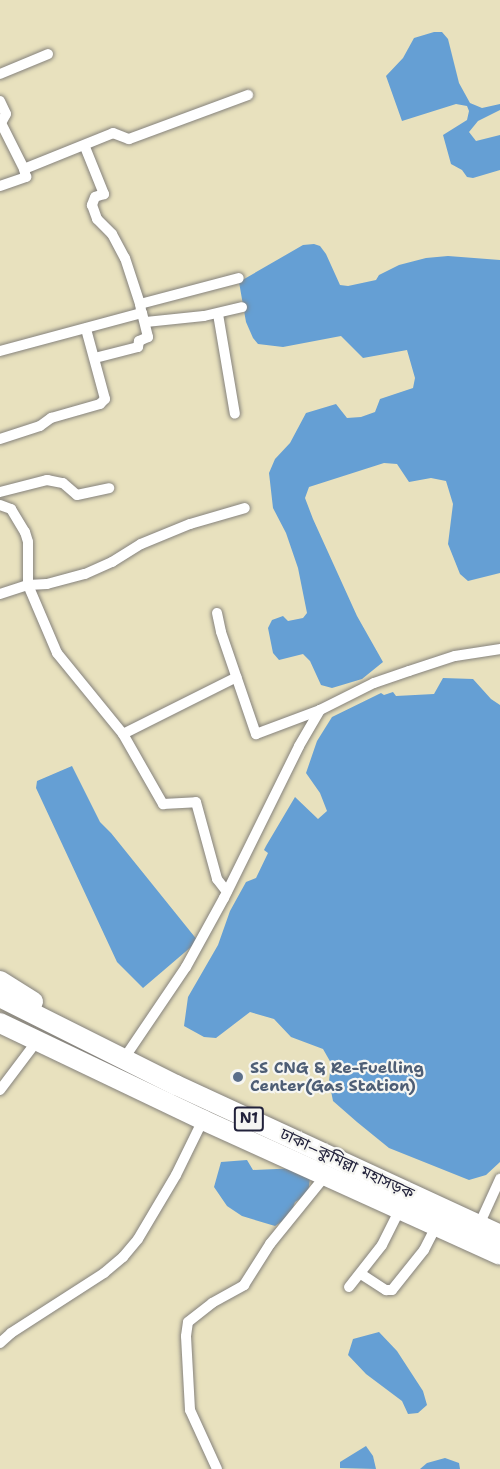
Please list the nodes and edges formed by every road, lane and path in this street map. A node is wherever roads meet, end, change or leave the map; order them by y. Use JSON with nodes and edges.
{"nodes":[{"id":1,"x":48,"y":54,"type":"dead end"},
{"id":2,"x":0,"y":74,"type":"edge"},
{"id":3,"x":248,"y":95,"type":"dead end"},
{"id":4,"x":0,"y":101,"type":"edge"},
{"id":5,"x":85,"y":147,"type":"junction"},
{"id":6,"x":24,"y":169,"type":"junction"},
{"id":7,"x":0,"y":186,"type":"edge"},
{"id":8,"x":239,"y":278,"type":"dead end"},
{"id":9,"x":242,"y":307,"type":"dead end"},
{"id":10,"x":142,"y":313,"type":"junction"},
{"id":11,"x":218,"y":314,"type":"junction"},
{"id":12,"x":86,"y":329,"type":"junction"},
{"id":13,"x":0,"y":351,"type":"edge"},
{"id":14,"x":95,"y":358,"type":"junction"},
{"id":15,"x":235,"y":414,"type":"dead end"},
{"id":16,"x":0,"y":439,"type":"edge"},
{"id":17,"x":109,"y":488,"type":"dead end"},
{"id":18,"x":0,"y":492,"type":"edge"},
{"id":19,"x":0,"y":505,"type":"edge"},
{"id":20,"x":245,"y":508,"type":"dead end"},
{"id":21,"x":28,"y":585,"type":"junction"},
{"id":22,"x":0,"y":594,"type":"edge"},
{"id":23,"x":217,"y":613,"type":"dead end"},
{"id":24,"x":500,"y":649,"type":"edge"},
{"id":25,"x":237,"y":677,"type":"junction"},
{"id":26,"x":320,"y":710,"type":"junction"},
{"id":27,"x":123,"y":734,"type":"junction"},
{"id":28,"x":227,"y":892,"type":"junction"},
{"id":29,"x":0,"y":981,"type":"edge"},
{"id":30,"x":0,"y":997,"type":"edge"},
{"id":31,"x":53,"y":1021,"type":"junction"},
{"id":32,"x":0,"y":1023,"type":"edge"},
{"id":33,"x":37,"y":1041,"type":"junction"},
{"id":34,"x":125,"y":1058,"type":"junction"},
{"id":35,"x":0,"y":1090,"type":"edge"},
{"id":36,"x":203,"y":1120,"type":"junction"},
{"id":37,"x":326,"y":1175,"type":"junction"},
{"id":38,"x":500,"y":1179,"type":"edge"},
{"id":39,"x":400,"y":1209,"type":"junction"},
{"id":40,"x":479,"y":1225,"type":"junction"},
{"id":41,"x":436,"y":1226,"type":"junction"},
{"id":42,"x":500,"y":1235,"type":"edge"},
{"id":43,"x":500,"y":1255,"type":"edge"},
{"id":44,"x":361,"y":1274,"type":"junction"},
{"id":45,"x":349,"y":1287,"type":"dead end"},
{"id":46,"x":0,"y":1343,"type":"edge"},
{"id":47,"x":217,"y":1469,"type":"edge"}],
"edges":[{"from":1,"to":2,"type":"street"},
{"from":3,"to":5,"type":"street"},
{"from":4,"to":6,"type":"street"},
{"from":5,"to":6,"type":"street"},
{"from":5,"to":10,"type":"street"},
{"from":6,"to":7,"type":"street"},
{"from":8,"to":10,"type":"street"},
{"from":9,"to":11,"type":"street"},
{"from":10,"to":11,"type":"street"},
{"from":10,"to":12,"type":"street"},
{"from":10,"to":14,"type":"street"},
{"from":11,"to":15,"type":"street"},
{"from":12,"to":13,"type":"street"},
{"from":12,"to":14,"type":"street"},
{"from":14,"to":16,"type":"street"},
{"from":17,"to":18,"type":"street"},
{"from":19,"to":21,"type":"street"},
{"from":20,"to":21,"type":"street"},
{"from":21,"to":22,"type":"street"},
{"from":21,"to":27,"type":"street"},
{"from":23,"to":25,"type":"street"},
{"from":24,"to":26,"type":"street"},
{"from":25,"to":26,"type":"street"},
{"from":25,"to":27,"type":"street"},
{"from":26,"to":28,"type":"street"},
{"from":27,"to":28,"type":"street"},
{"from":28,"to":34,"type":"street"},
{"from":29,"to":31,"type":"highway","number":"N1"},
{"from":30,"to":31,"type":"highway","name":"ঢাকা–কুমিল্লা মহাসড়ক","number":"N1"},
{"from":31,"to":34,"type":"highway","name":"ঢাকা–কুমিল্লা মহাসড়ক","number":"N1"},
{"from":32,"to":33,"type":"highway","name":"ঢাকা–কুমিল্লা মহাসড়ক","number":"N1"},
{"from":33,"to":35,"type":"street"},
{"from":33,"to":36,"type":"highway","name":"ঢাকা–কুমিল্লা মহাসড়ক","number":"N1"},
{"from":34,"to":40,"type":"highway","name":"ঢাকা–কুমিল্লা মহাসড়ক","number":"N1"},
{"from":36,"to":37,"type":"highway","name":"ঢাকা–কুমিল্লা মহাসড়ক","number":"N1"},
{"from":36,"to":46,"type":"street"},
{"from":37,"to":39,"type":"highway","name":"ঢাকা–কুমিল্লা মহাসড়ক","number":"N1"},
{"from":37,"to":47,"type":"street"},
{"from":38,"to":40,"type":"street"},
{"from":39,"to":41,"type":"highway","name":"ঢাকা–কুমিল্লা মহাসড়ক","number":"N1"},
{"from":39,"to":44,"type":"street"},
{"from":40,"to":42,"type":"highway","name":"ঢাকা–কুমিল্লা মহাসড়ক","number":"N1"},
{"from":41,"to":43,"type":"highway","name":"ঢাকা–কুমিল্লা মহাসড়ক","number":"N1"},
{"from":41,"to":44,"type":"street"},
{"from":44,"to":45,"type":"street"}]}
